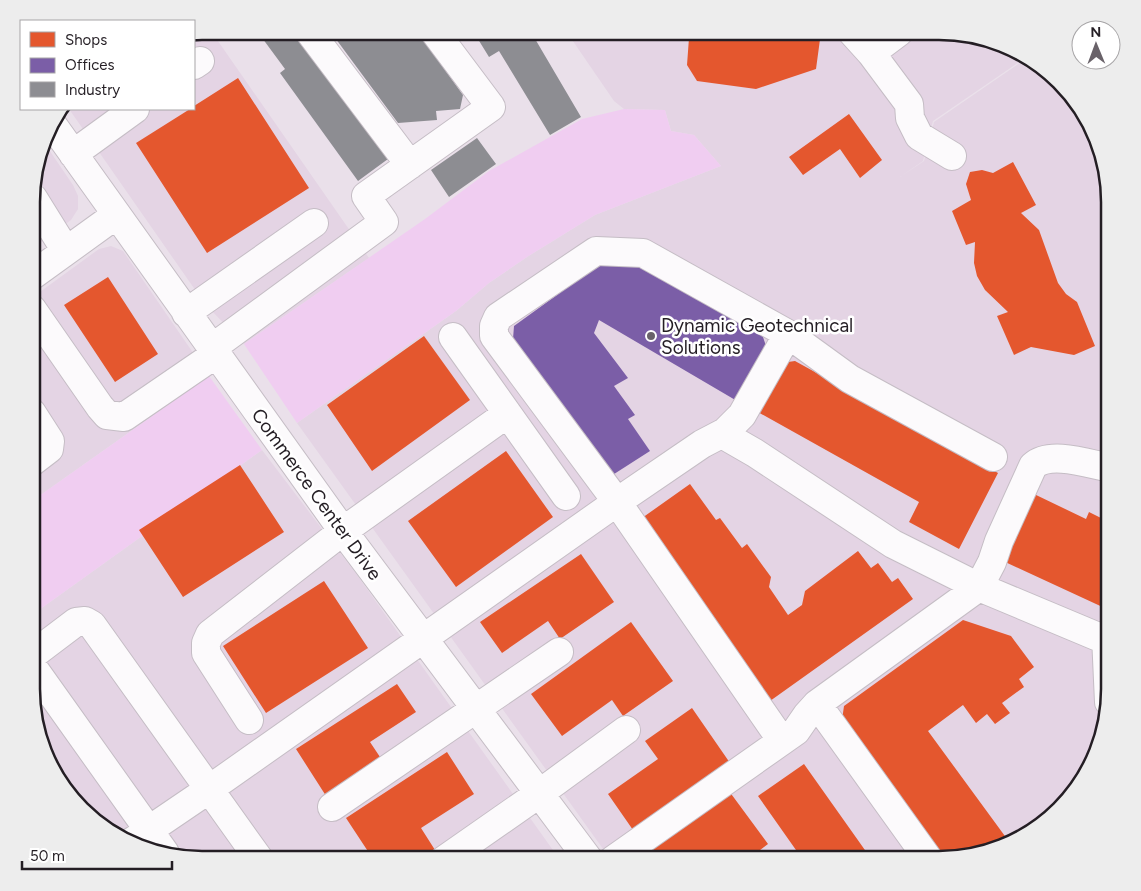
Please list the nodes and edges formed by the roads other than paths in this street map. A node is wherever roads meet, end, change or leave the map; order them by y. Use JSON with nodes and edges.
{"nodes":[{"id":1,"x":316,"y":40,"type":"edge"},
{"id":2,"x":441,"y":40,"type":"edge"},
{"id":3,"x":859,"y":40,"type":"edge"},
{"id":4,"x":888,"y":40,"type":"edge"},
{"id":5,"x":871,"y":53,"type":"junction"},
{"id":6,"x":134,"y":110,"type":"edge"},
{"id":7,"x":57,"y":131,"type":"edge"},
{"id":8,"x":73,"y":154,"type":"junction"},
{"id":9,"x":952,"y":156,"type":"dead end"},
{"id":10,"x":410,"y":164,"type":"junction"},
{"id":11,"x":40,"y":209,"type":"edge"},
{"id":12,"x":116,"y":215,"type":"junction"},
{"id":13,"x":314,"y":223,"type":"dead end"},
{"id":14,"x":66,"y":251,"type":"junction"},
{"id":15,"x":40,"y":269,"type":"edge"},
{"id":16,"x":186,"y":313,"type":"junction"},
{"id":17,"x":40,"y":321,"type":"edge"},
{"id":18,"x":788,"y":334,"type":"junction"},
{"id":19,"x":454,"y":338,"type":"dead end"},
{"id":20,"x":214,"y":351,"type":"junction"},
{"id":21,"x":507,"y":414,"type":"junction"},
{"id":22,"x":40,"y":425,"type":"edge"},
{"id":23,"x":722,"y":434,"type":"junction"},
{"id":24,"x":40,"y":456,"type":"edge"},
{"id":25,"x":993,"y":457,"type":"dead end"},
{"id":26,"x":1101,"y":466,"type":"edge"},
{"id":27,"x":566,"y":496,"type":"dead end"},
{"id":28,"x":617,"y":502,"type":"junction"},
{"id":29,"x":343,"y":531,"type":"junction"},
{"id":30,"x":978,"y":587,"type":"junction"},
{"id":31,"x":1101,"y":636,"type":"edge"},
{"id":32,"x":424,"y":639,"type":"junction"},
{"id":33,"x":40,"y":649,"type":"edge"},
{"id":34,"x":559,"y":652,"type":"dead end"},
{"id":35,"x":40,"y":679,"type":"edge"},
{"id":36,"x":817,"y":704,"type":"junction"},
{"id":37,"x":477,"y":710,"type":"junction"},
{"id":38,"x":249,"y":720,"type":"dead end"},
{"id":39,"x":626,"y":730,"type":"dead end"},
{"id":40,"x":782,"y":741,"type":"junction"},
{"id":41,"x":208,"y":790,"type":"junction"},
{"id":42,"x":540,"y":793,"type":"junction"},
{"id":43,"x":332,"y":807,"type":"dead end"},
{"id":44,"x":139,"y":836,"type":"edge"},
{"id":45,"x":253,"y":851,"type":"edge"},
{"id":46,"x":457,"y":851,"type":"edge"},
{"id":47,"x":582,"y":851,"type":"edge"},
{"id":48,"x":626,"y":851,"type":"edge"},
{"id":49,"x":923,"y":851,"type":"edge"}],
"edges":[{"from":1,"to":10,"type":"street"},
{"from":2,"to":10,"type":"street"},
{"from":3,"to":5,"type":"street"},
{"from":4,"to":5,"type":"street"},
{"from":5,"to":9,"type":"street"},
{"from":6,"to":8,"type":"street"},
{"from":7,"to":8,"type":"street","name":"Commerce Center Drive"},
{"from":8,"to":12,"type":"street","name":"Commerce Center Drive"},
{"from":10,"to":20,"type":"street"},
{"from":11,"to":14,"type":"street"},
{"from":12,"to":14,"type":"street"},
{"from":12,"to":16,"type":"street","name":"Commerce Center Drive"},
{"from":13,"to":16,"type":"street"},
{"from":14,"to":15,"type":"street"},
{"from":16,"to":20,"type":"street","name":"Commerce Center Drive"},
{"from":17,"to":20,"type":"street"},
{"from":18,"to":23,"type":"street"},
{"from":18,"to":25,"type":"street"},
{"from":18,"to":28,"type":"street"},
{"from":19,"to":21,"type":"street"},
{"from":20,"to":29,"type":"street","name":"Commerce Center Drive"},
{"from":21,"to":27,"type":"street"},
{"from":21,"to":29,"type":"street"},
{"from":22,"to":24,"type":"street"},
{"from":23,"to":28,"type":"street"},
{"from":23,"to":30,"type":"street"},
{"from":26,"to":30,"type":"street"},
{"from":28,"to":32,"type":"street"},
{"from":28,"to":40,"type":"street"},
{"from":29,"to":32,"type":"street","name":"Commerce Center Drive"},
{"from":29,"to":38,"type":"street"},
{"from":30,"to":31,"type":"street"},
{"from":30,"to":36,"type":"street"},
{"from":32,"to":37,"type":"street","name":"Commerce Center Drive"},
{"from":32,"to":41,"type":"street"},
{"from":33,"to":41,"type":"street"},
{"from":34,"to":37,"type":"street"},
{"from":35,"to":44,"type":"street"},
{"from":36,"to":40,"type":"street"},
{"from":36,"to":49,"type":"street"},
{"from":37,"to":42,"type":"street","name":"Commerce Center Drive"},
{"from":37,"to":43,"type":"street"},
{"from":39,"to":42,"type":"street"},
{"from":40,"to":48,"type":"street"},
{"from":41,"to":44,"type":"street"},
{"from":41,"to":45,"type":"street"},
{"from":42,"to":46,"type":"street"},
{"from":42,"to":47,"type":"street","name":"Commerce Center Drive"}]}
